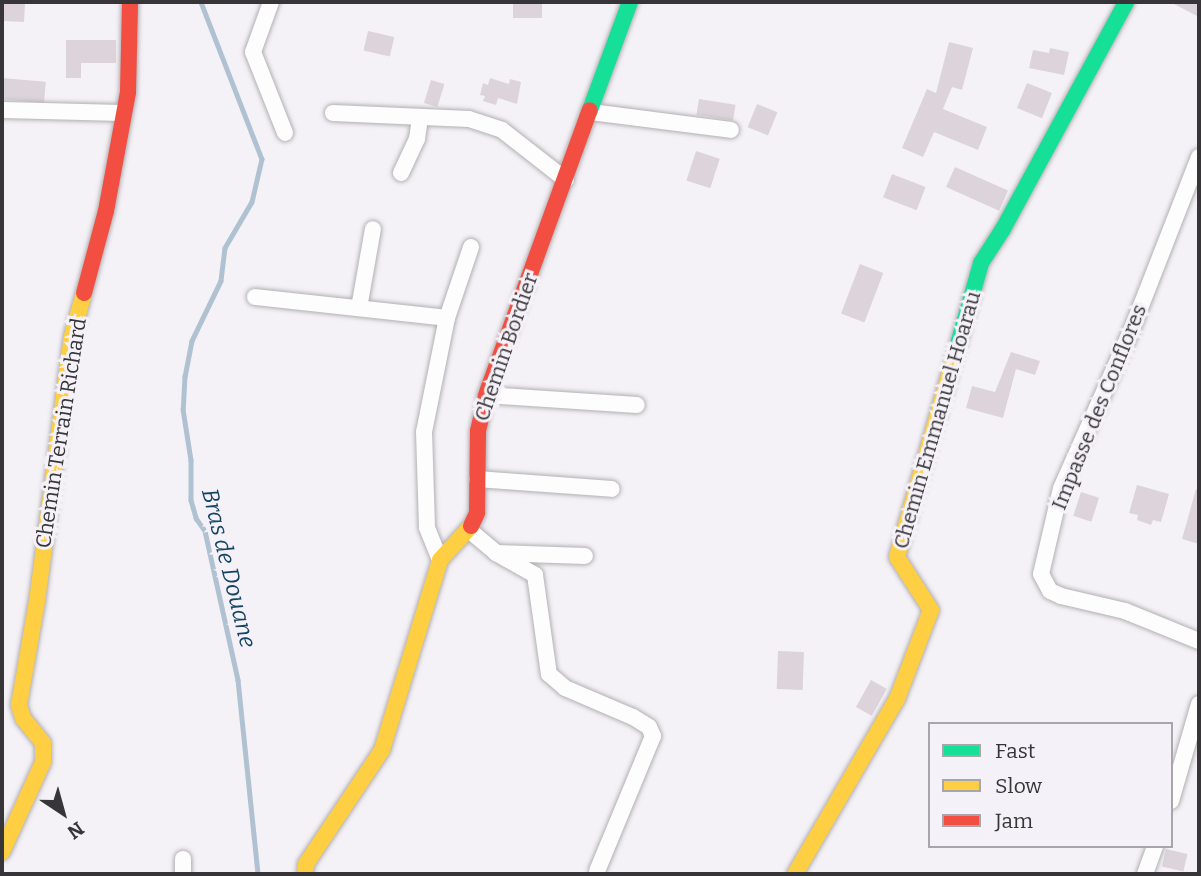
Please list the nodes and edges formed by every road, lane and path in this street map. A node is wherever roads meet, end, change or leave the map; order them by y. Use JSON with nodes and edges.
{"nodes":[{"id":1,"x":130,"y":2,"type":"edge"},
{"id":2,"x":271,"y":2,"type":"edge"},
{"id":3,"x":630,"y":2,"type":"edge"},
{"id":4,"x":1126,"y":2,"type":"edge"},
{"id":5,"x":2,"y":110,"type":"edge"},
{"id":6,"x":591,"y":112,"type":"junction"},
{"id":7,"x":124,"y":113,"type":"junction"},
{"id":8,"x":333,"y":113,"type":"dead end"},
{"id":9,"x":420,"y":117,"type":"junction"},
{"id":10,"x":731,"y":130,"type":"dead end"},
{"id":11,"x":285,"y":133,"type":"dead end"},
{"id":12,"x":1199,"y":157,"type":"edge"},
{"id":13,"x":401,"y":173,"type":"dead end"},
{"id":14,"x":566,"y":180,"type":"junction"},
{"id":15,"x":373,"y":229,"type":"dead end"},
{"id":16,"x":471,"y":247,"type":"dead end"},
{"id":17,"x":255,"y":297,"type":"dead end"},
{"id":18,"x":359,"y":308,"type":"junction"},
{"id":19,"x":447,"y":318,"type":"junction"},
{"id":20,"x":486,"y":395,"type":"junction"},
{"id":21,"x":637,"y":405,"type":"dead end"},
{"id":22,"x":477,"y":479,"type":"junction"},
{"id":23,"x":612,"y":489,"type":"dead end"},
{"id":24,"x":469,"y":530,"type":"junction"},
{"id":25,"x":496,"y":553,"type":"junction"},
{"id":26,"x":585,"y":555,"type":"dead end"},
{"id":27,"x":440,"y":560,"type":"junction"},
{"id":28,"x":1199,"y":640,"type":"edge"},
{"id":29,"x":1199,"y":704,"type":"edge"},
{"id":30,"x":1173,"y":794,"type":"edge"},
{"id":31,"x":1154,"y":848,"type":"edge"},
{"id":32,"x":2,"y":852,"type":"edge"},
{"id":33,"x":597,"y":871,"type":"dead end"},
{"id":34,"x":305,"y":874,"type":"edge"},
{"id":35,"x":795,"y":874,"type":"edge"},
{"id":36,"x":1145,"y":874,"type":"edge"}],
"edges":[{"from":1,"to":7,"type":"street","name":"Chemin Terrain Richard"},
{"from":2,"to":11,"type":"street"},
{"from":3,"to":6,"type":"street","name":"Chemin Bordier"},
{"from":4,"to":35,"type":"street","name":"Chemin Emmanuel Hoarau"},
{"from":5,"to":7,"type":"street"},
{"from":6,"to":10,"type":"street"},
{"from":6,"to":14,"type":"street","name":"Chemin Bordier"},
{"from":7,"to":32,"type":"street","name":"Chemin Terrain Richard"},
{"from":8,"to":9,"type":"street"},
{"from":9,"to":13,"type":"street"},
{"from":9,"to":14,"type":"street"},
{"from":12,"to":28,"type":"street","name":"Impasse des Conflores"},
{"from":14,"to":20,"type":"street","name":"Chemin Bordier"},
{"from":15,"to":18,"type":"street"},
{"from":16,"to":19,"type":"street"},
{"from":17,"to":18,"type":"street"},
{"from":18,"to":19,"type":"street"},
{"from":19,"to":27,"type":"street"},
{"from":20,"to":21,"type":"street"},
{"from":20,"to":22,"type":"street","name":"Chemin Bordier"},
{"from":22,"to":23,"type":"street"},
{"from":22,"to":24,"type":"street","name":"Chemin Bordier"},
{"from":24,"to":25,"type":"street"},
{"from":24,"to":27,"type":"street"},
{"from":25,"to":26,"type":"street"},
{"from":25,"to":33,"type":"street"},
{"from":27,"to":34,"type":"street"},
{"from":29,"to":30,"type":"street"},
{"from":31,"to":36,"type":"street"}]}
